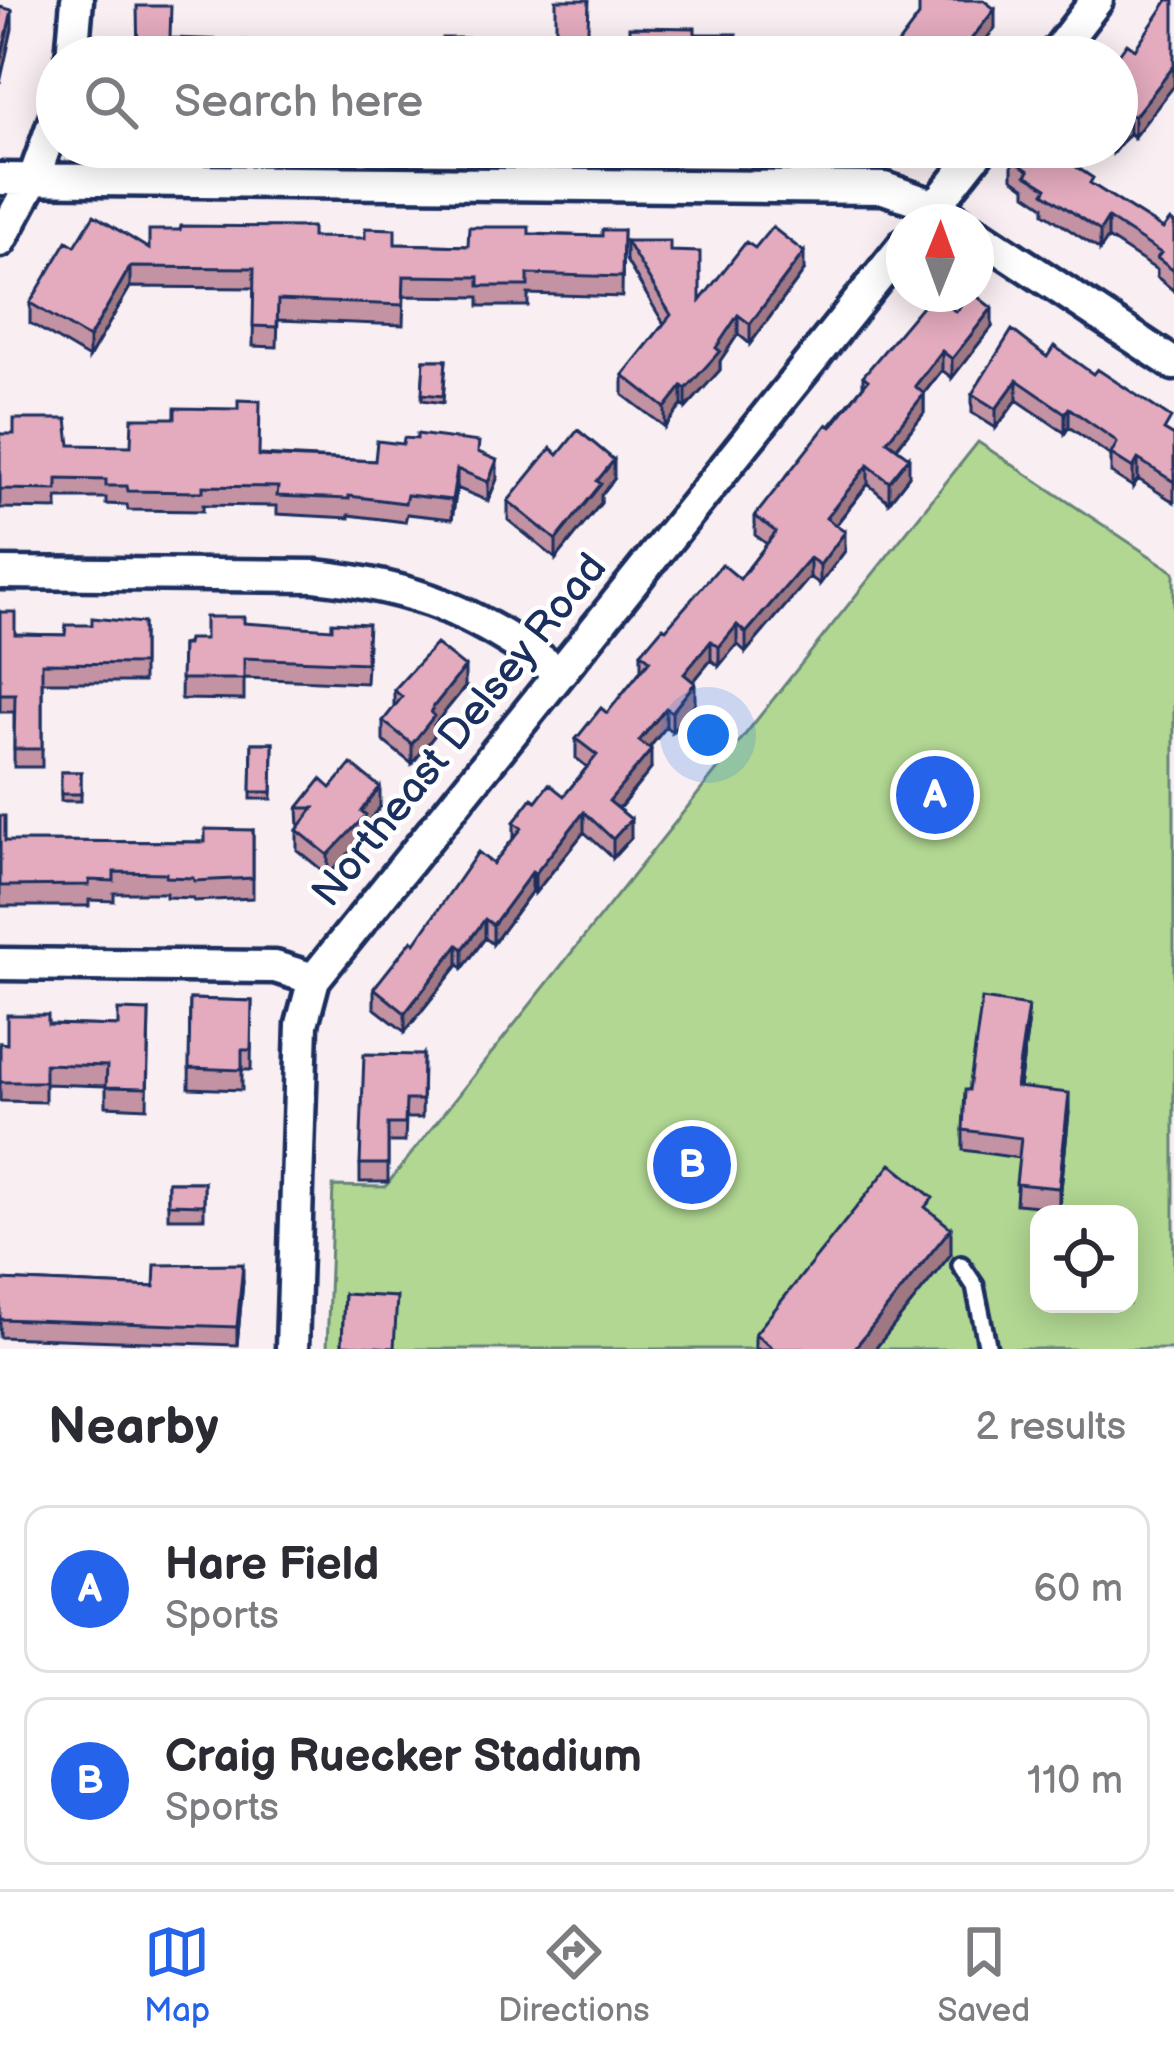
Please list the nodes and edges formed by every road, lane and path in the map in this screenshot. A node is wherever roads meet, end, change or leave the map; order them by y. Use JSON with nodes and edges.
{"nodes":[{"id":1,"x":77,"y":0,"type":"edge"},
{"id":2,"x":1097,"y":0,"type":"edge"},
{"id":3,"x":74,"y":36,"type":"edge"},
{"id":4,"x":1069,"y":36,"type":"edge"},
{"id":5,"x":38,"y":168,"type":"edge"},
{"id":6,"x":969,"y":168,"type":"edge"},
{"id":7,"x":34,"y":178,"type":"junction"},
{"id":8,"x":0,"y":179,"type":"edge"},
{"id":9,"x":914,"y":204,"type":"edge"},
{"id":10,"x":947,"y":204,"type":"edge"},
{"id":11,"x":0,"y":241,"type":"edge"},
{"id":12,"x":994,"y":245,"type":"edge"},
{"id":13,"x":886,"y":267,"type":"edge"},
{"id":14,"x":1174,"y":364,"type":"edge"},
{"id":15,"x":0,"y":573,"type":"edge"},
{"id":16,"x":558,"y":672,"type":"junction"},
{"id":17,"x":0,"y":964,"type":"edge"},
{"id":18,"x":314,"y":979,"type":"junction"},
{"id":19,"x":961,"y":1264,"type":"dead end"},
{"id":20,"x":292,"y":1349,"type":"edge"},
{"id":21,"x":988,"y":1349,"type":"edge"}],
"edges":[{"from":1,"to":3,"type":"street"},
{"from":2,"to":4,"type":"street"},
{"from":5,"to":7,"type":"street"},
{"from":6,"to":10,"type":"street"},
{"from":7,"to":8,"type":"street"},
{"from":7,"to":9,"type":"street"},
{"from":7,"to":11,"type":"street"},
{"from":12,"to":14,"type":"street"},
{"from":13,"to":16,"type":"street","name":"Northeast Delsey Road"},
{"from":15,"to":16,"type":"street"},
{"from":16,"to":18,"type":"street","name":"Northeast Delsey Road"},
{"from":17,"to":18,"type":"street"},
{"from":18,"to":20,"type":"street","name":"Northeast Delsey Road"},
{"from":19,"to":21,"type":"lane"}]}
